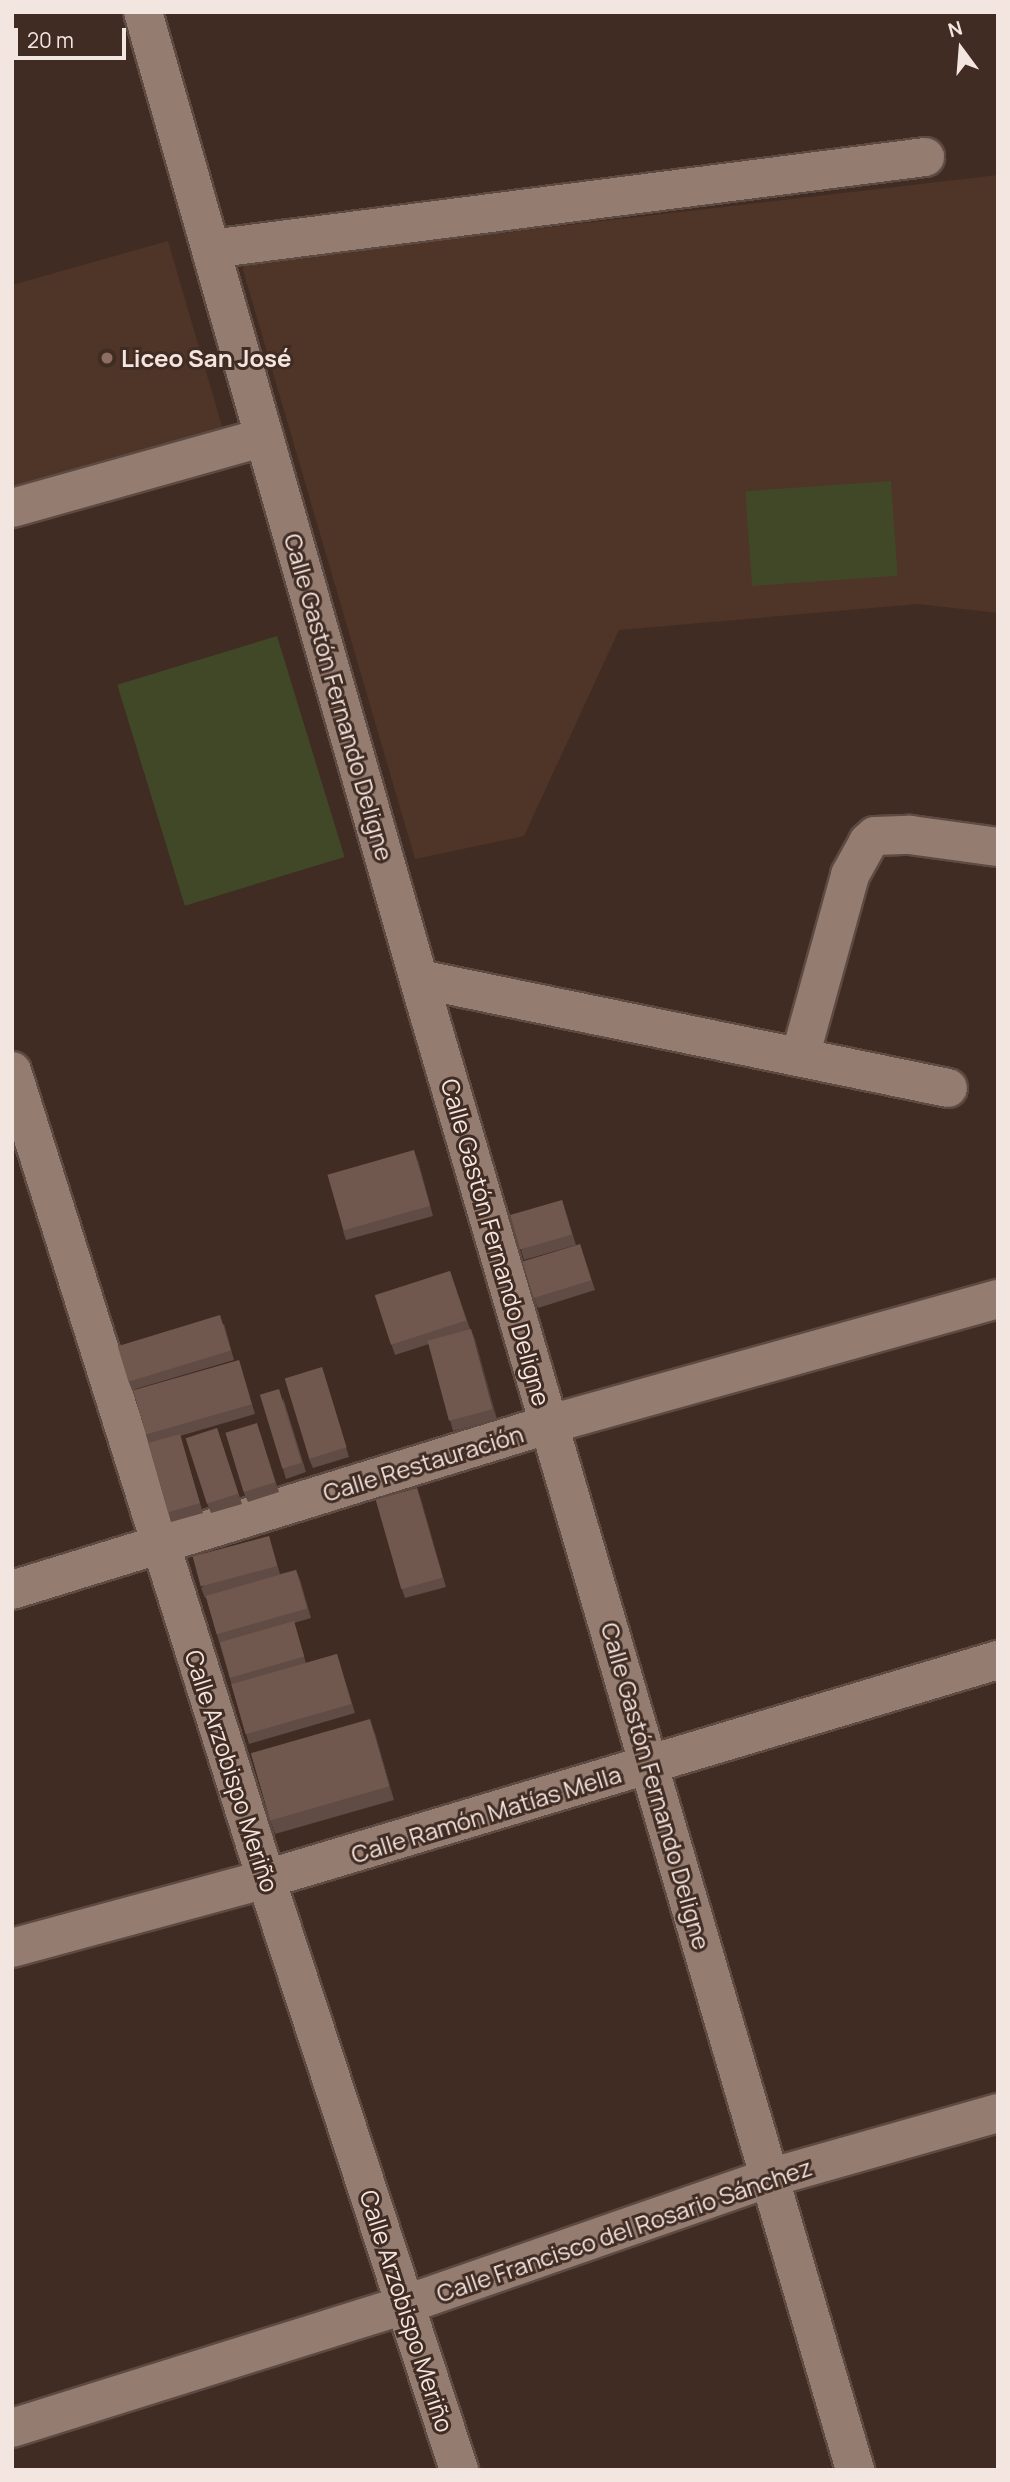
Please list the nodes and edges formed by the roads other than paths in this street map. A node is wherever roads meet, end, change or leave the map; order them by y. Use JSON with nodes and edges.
{"nodes":[{"id":1,"x":143,"y":12,"type":"edge"},
{"id":2,"x":925,"y":157,"type":"dead end"},
{"id":3,"x":211,"y":249,"type":"junction"},
{"id":4,"x":264,"y":437,"type":"junction"},
{"id":5,"x":12,"y":508,"type":"edge"},
{"id":6,"x":998,"y":847,"type":"edge"},
{"id":7,"x":419,"y":979,"type":"junction"},
{"id":8,"x":800,"y":1057,"type":"junction"},
{"id":9,"x":12,"y":1071,"type":"edge"},
{"id":10,"x":948,"y":1088,"type":"dead end"},
{"id":11,"x":998,"y":1299,"type":"edge"},
{"id":12,"x":550,"y":1424,"type":"junction"},
{"id":13,"x":161,"y":1545,"type":"junction"},
{"id":14,"x":12,"y":1590,"type":"edge"},
{"id":15,"x":998,"y":1660,"type":"edge"},
{"id":16,"x":650,"y":1765,"type":"junction"},
{"id":17,"x":266,"y":1879,"type":"junction"},
{"id":18,"x":12,"y":1948,"type":"edge"},
{"id":19,"x":998,"y":2113,"type":"edge"},
{"id":20,"x":772,"y":2177,"type":"junction"},
{"id":21,"x":404,"y":2305,"type":"junction"},
{"id":22,"x":12,"y":2428,"type":"edge"},
{"id":23,"x":459,"y":2470,"type":"edge"},
{"id":24,"x":855,"y":2470,"type":"edge"}],
"edges":[{"from":1,"to":3,"type":"street","name":"Calle Gastón Fernando Deligne"},
{"from":2,"to":3,"type":"street"},
{"from":3,"to":4,"type":"street","name":"Calle Gastón Fernando Deligne"},
{"from":4,"to":5,"type":"street"},
{"from":4,"to":7,"type":"street","name":"Calle Gastón Fernando Deligne"},
{"from":6,"to":8,"type":"street"},
{"from":7,"to":8,"type":"street"},
{"from":7,"to":12,"type":"street","name":"Calle Gastón Fernando Deligne"},
{"from":8,"to":10,"type":"street"},
{"from":9,"to":13,"type":"street","name":"Calle Arzobispo Meriño"},
{"from":11,"to":12,"type":"street","name":"Calle Restauración"},
{"from":12,"to":13,"type":"street","name":"Calle Restauración"},
{"from":12,"to":16,"type":"street","name":"Calle Gastón Fernando Deligne"},
{"from":13,"to":14,"type":"street","name":"Calle Restauración"},
{"from":13,"to":17,"type":"street","name":"Calle Arzobispo Meriño"},
{"from":15,"to":16,"type":"street","name":"Calle Ramón Matías Mella"},
{"from":16,"to":17,"type":"street","name":"Calle Ramón Matías Mella"},
{"from":16,"to":20,"type":"street","name":"Calle Gastón Fernando Deligne"},
{"from":17,"to":18,"type":"street","name":"Calle Ramón Matías Mella"},
{"from":17,"to":21,"type":"street","name":"Calle Arzobispo Meriño"},
{"from":19,"to":20,"type":"street","name":"Calle Francisco del Rosario Sánchez"},
{"from":20,"to":21,"type":"street","name":"Calle Francisco del Rosario Sánchez"},
{"from":20,"to":24,"type":"street","name":"Calle Gastón Fernando Deligne"},
{"from":21,"to":22,"type":"street","name":"Calle Francisco del Rosario Sánchez"},
{"from":21,"to":23,"type":"street","name":"Calle Arzobispo Meriño"}]}
